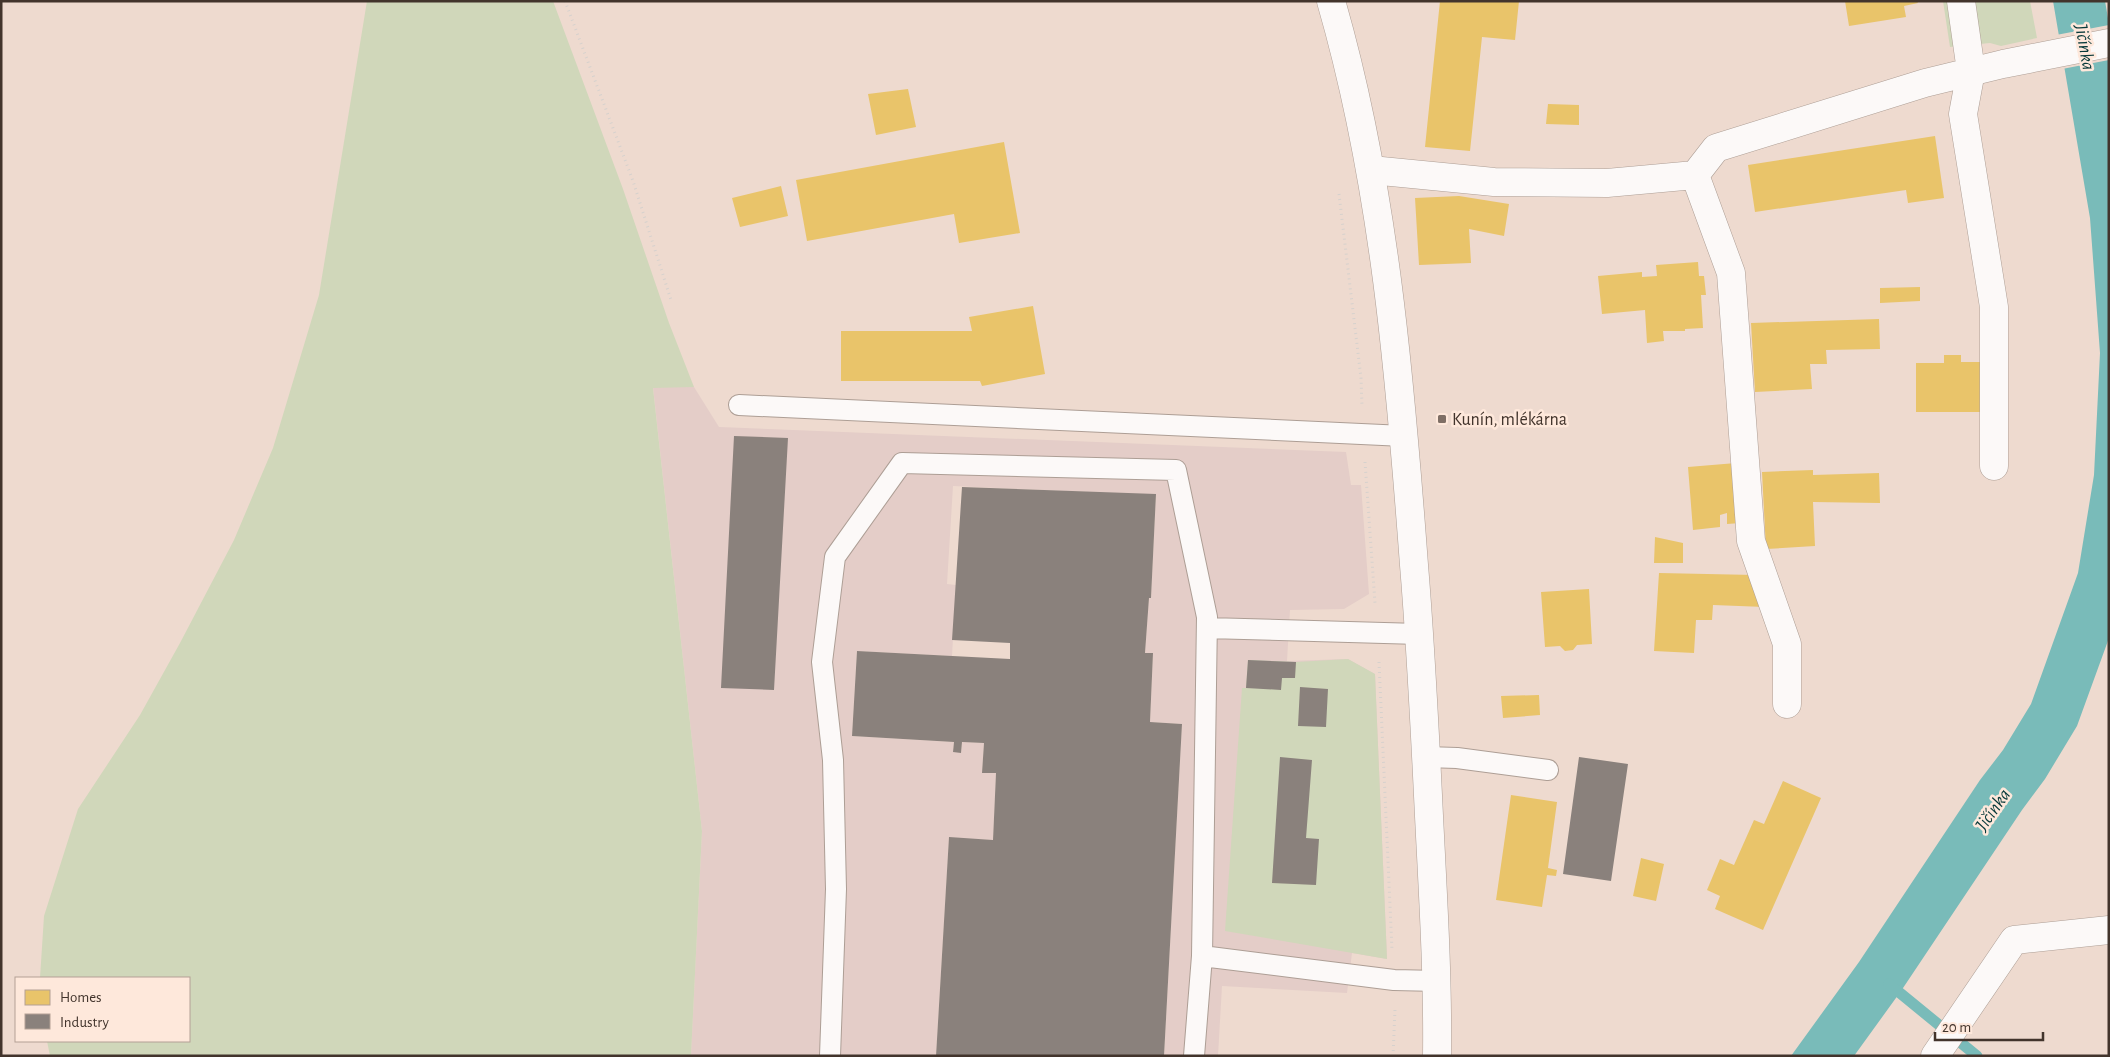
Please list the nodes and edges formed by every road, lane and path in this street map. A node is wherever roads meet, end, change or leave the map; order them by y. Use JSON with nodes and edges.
{"nodes":[{"id":1,"x":565,"y":1,"type":"edge"},
{"id":2,"x":1331,"y":1,"type":"edge"},
{"id":3,"x":1962,"y":1,"type":"edge"},
{"id":4,"x":2109,"y":43,"type":"edge"},
{"id":5,"x":1971,"y":71,"type":"junction"},
{"id":6,"x":1371,"y":170,"type":"junction"},
{"id":7,"x":1695,"y":175,"type":"junction"},
{"id":8,"x":1339,"y":190,"type":"dead end"},
{"id":9,"x":671,"y":300,"type":"dead end"},
{"id":10,"x":739,"y":405,"type":"dead end"},
{"id":11,"x":1364,"y":435,"type":"junction"},
{"id":12,"x":1404,"y":436,"type":"junction"},
{"id":13,"x":1994,"y":466,"type":"dead end"},
{"id":14,"x":1207,"y":628,"type":"junction"},
{"id":15,"x":1377,"y":632,"type":"junction"},
{"id":16,"x":1420,"y":634,"type":"junction"},
{"id":17,"x":1787,"y":704,"type":"dead end"},
{"id":18,"x":1426,"y":757,"type":"junction"},
{"id":19,"x":1548,"y":770,"type":"dead end"},
{"id":20,"x":2109,"y":930,"type":"edge"},
{"id":21,"x":1202,"y":956,"type":"junction"},
{"id":22,"x":1394,"y":980,"type":"junction"},
{"id":23,"x":1438,"y":981,"type":"junction"},
{"id":24,"x":1936,"y":1055,"type":"edge"},
{"id":25,"x":830,"y":1056,"type":"edge"},
{"id":26,"x":1194,"y":1056,"type":"edge"},
{"id":27,"x":1393,"y":1056,"type":"edge"},
{"id":28,"x":1437,"y":1056,"type":"edge"}],
"edges":[{"from":1,"to":9,"type":"path"},
{"from":2,"to":6,"type":"street"},
{"from":3,"to":5,"type":"street"},
{"from":4,"to":5,"type":"street"},
{"from":5,"to":7,"type":"street"},
{"from":5,"to":13,"type":"street"},
{"from":6,"to":7,"type":"street"},
{"from":6,"to":12,"type":"street"},
{"from":7,"to":17,"type":"street"},
{"from":8,"to":11,"type":"path"},
{"from":10,"to":11,"type":"lane"},
{"from":11,"to":12,"type":"lane"},
{"from":11,"to":15,"type":"path"},
{"from":12,"to":16,"type":"street"},
{"from":14,"to":15,"type":"lane"},
{"from":14,"to":21,"type":"lane"},
{"from":14,"to":25,"type":"lane"},
{"from":15,"to":16,"type":"lane"},
{"from":15,"to":22,"type":"path"},
{"from":16,"to":18,"type":"street"},
{"from":18,"to":19,"type":"lane"},
{"from":18,"to":23,"type":"street"},
{"from":20,"to":24,"type":"street"},
{"from":21,"to":22,"type":"lane"},
{"from":21,"to":26,"type":"lane"},
{"from":22,"to":23,"type":"lane"},
{"from":22,"to":27,"type":"path"},
{"from":23,"to":28,"type":"street"}]}
